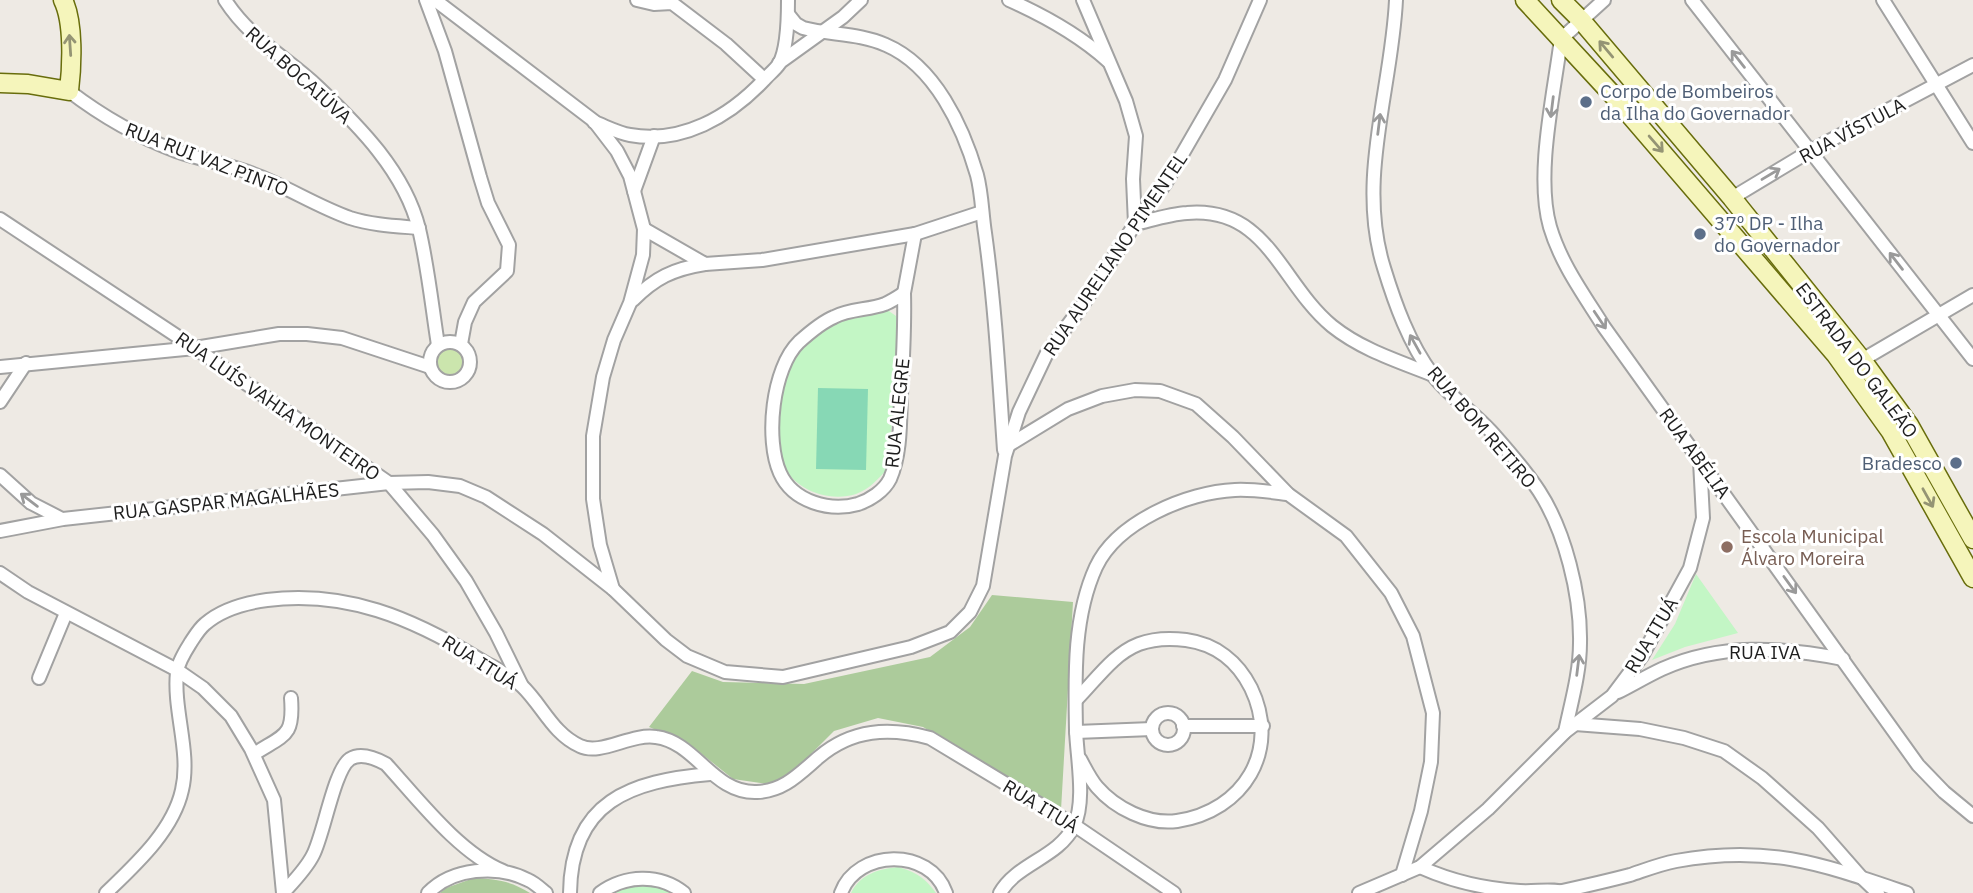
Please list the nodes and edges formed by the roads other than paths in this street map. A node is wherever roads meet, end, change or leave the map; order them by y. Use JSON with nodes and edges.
{"nodes":[{"id":1,"x":63,"y":0,"type":"edge"},
{"id":2,"x":225,"y":0,"type":"edge"},
{"id":3,"x":426,"y":0,"type":"edge"},
{"id":4,"x":435,"y":0,"type":"edge"},
{"id":5,"x":637,"y":0,"type":"edge"},
{"id":6,"x":788,"y":0,"type":"edge"},
{"id":7,"x":861,"y":0,"type":"edge"},
{"id":8,"x":1009,"y":0,"type":"edge"},
{"id":9,"x":1083,"y":0,"type":"edge"},
{"id":10,"x":1260,"y":0,"type":"edge"},
{"id":11,"x":1396,"y":0,"type":"edge"},
{"id":12,"x":1525,"y":0,"type":"edge"},
{"id":13,"x":1562,"y":0,"type":"edge"},
{"id":14,"x":1604,"y":0,"type":"edge"},
{"id":15,"x":1692,"y":0,"type":"edge"},
{"id":16,"x":1883,"y":0,"type":"edge"},
{"id":17,"x":671,"y":1,"type":"edge"},
{"id":18,"x":788,"y":14,"type":"junction"},
{"id":19,"x":1581,"y":20,"type":"junction"},
{"id":20,"x":820,"y":32,"type":"junction"},
{"id":21,"x":1561,"y":39,"type":"junction"},
{"id":22,"x":779,"y":63,"type":"junction"},
{"id":23,"x":1111,"y":64,"type":"junction"},
{"id":24,"x":1973,"y":65,"type":"edge"},
{"id":25,"x":764,"y":79,"type":"junction"},
{"id":26,"x":0,"y":83,"type":"edge"},
{"id":27,"x":1936,"y":85,"type":"junction"},
{"id":28,"x":69,"y":91,"type":"junction"},
{"id":29,"x":594,"y":121,"type":"junction"},
{"id":30,"x":654,"y":136,"type":"junction"},
{"id":31,"x":1973,"y":143,"type":"edge"},
{"id":32,"x":1810,"y":152,"type":"junction"},
{"id":33,"x":634,"y":191,"type":"junction"},
{"id":34,"x":1700,"y":195,"type":"junction"},
{"id":35,"x":1732,"y":198,"type":"junction"},
{"id":36,"x":982,"y":212,"type":"junction"},
{"id":37,"x":0,"y":219,"type":"edge"},
{"id":38,"x":1135,"y":224,"type":"junction"},
{"id":39,"x":419,"y":228,"type":"junction"},
{"id":40,"x":644,"y":229,"type":"junction"},
{"id":41,"x":915,"y":234,"type":"junction"},
{"id":42,"x":705,"y":264,"type":"junction"},
{"id":43,"x":904,"y":293,"type":"junction"},
{"id":44,"x":1973,"y":295,"type":"edge"},
{"id":45,"x":630,"y":303,"type":"junction"},
{"id":46,"x":1938,"y":314,"type":"junction"},
{"id":47,"x":461,"y":344,"type":"junction"},
{"id":48,"x":438,"y":345,"type":"junction"},
{"id":49,"x":195,"y":348,"type":"junction"},
{"id":50,"x":1973,"y":359,"type":"edge"},
{"id":51,"x":1862,"y":360,"type":"junction"},
{"id":52,"x":26,"y":363,"type":"junction"},
{"id":53,"x":0,"y":367,"type":"edge"},
{"id":54,"x":430,"y":367,"type":"junction"},
{"id":55,"x":1433,"y":375,"type":"junction"},
{"id":56,"x":0,"y":402,"type":"edge"},
{"id":57,"x":1007,"y":450,"type":"junction"},
{"id":58,"x":1927,"y":455,"type":"junction"},
{"id":59,"x":1700,"y":461,"type":"junction"},
{"id":60,"x":1909,"y":463,"type":"junction"},
{"id":61,"x":0,"y":475,"type":"edge"},
{"id":62,"x":389,"y":483,"type":"junction"},
{"id":63,"x":1288,"y":494,"type":"junction"},
{"id":64,"x":63,"y":519,"type":"junction"},
{"id":65,"x":0,"y":531,"type":"edge"},
{"id":66,"x":1973,"y":539,"type":"edge"},
{"id":67,"x":0,"y":573,"type":"edge"},
{"id":68,"x":1973,"y":578,"type":"edge"},
{"id":69,"x":613,"y":589,"type":"junction"},
{"id":70,"x":66,"y":613,"type":"junction"},
{"id":71,"x":1843,"y":659,"type":"junction"},
{"id":72,"x":177,"y":670,"type":"junction"},
{"id":73,"x":38,"y":678,"type":"dead end"},
{"id":74,"x":521,"y":685,"type":"junction"},
{"id":75,"x":1612,"y":695,"type":"junction"},
{"id":76,"x":291,"y":698,"type":"dead end"},
{"id":77,"x":1076,"y":700,"type":"junction"},
{"id":78,"x":1183,"y":726,"type":"junction"},
{"id":79,"x":1263,"y":726,"type":"junction"},
{"id":80,"x":1570,"y":728,"type":"junction"},
{"id":81,"x":1152,"y":729,"type":"junction"},
{"id":82,"x":1076,"y":732,"type":"junction"},
{"id":83,"x":254,"y":754,"type":"junction"},
{"id":84,"x":1078,"y":756,"type":"junction"},
{"id":85,"x":710,"y":774,"type":"junction"},
{"id":86,"x":1973,"y":816,"type":"edge"},
{"id":87,"x":1074,"y":825,"type":"junction"},
{"id":88,"x":1420,"y":867,"type":"junction"},
{"id":89,"x":503,"y":871,"type":"junction"},
{"id":90,"x":1402,"y":875,"type":"junction"},
{"id":91,"x":1861,"y":877,"type":"junction"},
{"id":92,"x":837,"y":892,"type":"edge"},
{"id":93,"x":1565,"y":892,"type":"edge"},
{"id":94,"x":106,"y":893,"type":"edge"},
{"id":95,"x":283,"y":893,"type":"edge"},
{"id":96,"x":428,"y":893,"type":"edge"},
{"id":97,"x":547,"y":893,"type":"edge"},
{"id":98,"x":570,"y":893,"type":"edge"},
{"id":99,"x":600,"y":893,"type":"edge"},
{"id":100,"x":684,"y":893,"type":"edge"},
{"id":101,"x":946,"y":893,"type":"edge"},
{"id":102,"x":1000,"y":893,"type":"edge"},
{"id":103,"x":1174,"y":893,"type":"edge"},
{"id":104,"x":1359,"y":893,"type":"edge"},
{"id":105,"x":1878,"y":893,"type":"edge"},
{"id":106,"x":1907,"y":893,"type":"edge"}],
"edges":[{"from":28,"to":1,"type":"main road","one_way":true},
{"from":2,"to":39,"type":"street","name":"RUA BOCAIÚVA"},
{"from":3,"to":47,"type":"street"},
{"from":4,"to":29,"type":"street"},
{"from":5,"to":17,"type":"street"},
{"from":6,"to":18,"type":"street"},
{"from":7,"to":20,"type":"street"},
{"from":8,"to":23,"type":"street"},
{"from":9,"to":23,"type":"street"},
{"from":10,"to":38,"type":"street","name":"RUA AURELIANO PIMENTEL"},
{"from":55,"to":11,"type":"street","name":"RUA BOM RETIRO","one_way":true},
{"from":12,"to":21,"type":"main road","name":"ESTRADA DO GALEÃO"},
{"from":13,"to":19,"type":"main road","name":"ESTRADA DO GALEÃO"},
{"from":14,"to":19,"type":"street"},
{"from":32,"to":15,"type":"street","one_way":true},
{"from":16,"to":27,"type":"street"},
{"from":17,"to":25,"type":"street"},
{"from":18,"to":20,"type":"street"},
{"from":18,"to":22,"type":"street"},
{"from":19,"to":21,"type":"street"},
{"from":35,"to":19,"type":"main road","name":"ESTRADA DO GALEÃO","one_way":true},
{"from":20,"to":22,"type":"street"},
{"from":20,"to":36,"type":"street"},
{"from":21,"to":34,"type":"main road","name":"ESTRADA DO GALEÃO","one_way":true},
{"from":21,"to":59,"type":"street","name":"RUA ABÉLIA","one_way":true},
{"from":22,"to":25,"type":"street"},
{"from":23,"to":38,"type":"street"},
{"from":24,"to":27,"type":"street","name":"RUA VÍSTULA"},
{"from":25,"to":30,"type":"street"},
{"from":26,"to":28,"type":"main road","name":"RUA RUI VAZ PINTO"},
{"from":27,"to":31,"type":"street"},
{"from":27,"to":32,"type":"street","name":"RUA VÍSTULA"},
{"from":28,"to":39,"type":"street","name":"RUA RUI VAZ PINTO"},
{"from":29,"to":30,"type":"street"},
{"from":29,"to":33,"type":"street"},
{"from":30,"to":33,"type":"street"},
{"from":35,"to":32,"type":"street","name":"RUA VÍSTULA","one_way":true},
{"from":46,"to":32,"type":"street","one_way":true},
{"from":33,"to":40,"type":"street"},
{"from":34,"to":35,"type":"main road"},
{"from":34,"to":60,"type":"main road","name":"ESTRADA DO GALEÃO"},
{"from":35,"to":51,"type":"main road","name":"ESTRADA DO GALEÃO"},
{"from":36,"to":41,"type":"street"},
{"from":36,"to":57,"type":"street"},
{"from":37,"to":49,"type":"street","name":"RUA LUÍS VAHIA MONTEIRO"},
{"from":38,"to":55,"type":"street"},
{"from":38,"to":57,"type":"street","name":"RUA AURELIANO PIMENTEL"},
{"from":39,"to":48,"type":"street","name":"RUA BOCAIÚVA"},
{"from":40,"to":42,"type":"street"},
{"from":40,"to":45,"type":"street"},
{"from":41,"to":42,"type":"street"},
{"from":41,"to":43,"type":"street","name":"RUA ALEGRE"},
{"from":42,"to":45,"type":"street"},
{"from":43,"to":43,"type":"street","name":"RUA ALEGRE"},
{"from":44,"to":46,"type":"street"},
{"from":45,"to":69,"type":"street"},
{"from":46,"to":50,"type":"street"},
{"from":46,"to":51,"type":"street"},
{"from":47,"to":48,"type":"street"},
{"from":47,"to":54,"type":"street"},
{"from":48,"to":54,"type":"street"},
{"from":49,"to":52,"type":"street"},
{"from":49,"to":54,"type":"street"},
{"from":49,"to":62,"type":"street","name":"RUA LUÍS VAHIA MONTEIRO"},
{"from":51,"to":58,"type":"main road","name":"ESTRADA DO GALEÃO"},
{"from":52,"to":53,"type":"street"},
{"from":52,"to":56,"type":"street"},
{"from":80,"to":55,"type":"street","name":"RUA BOM RETIRO","one_way":true},
{"from":57,"to":63,"type":"street"},
{"from":57,"to":69,"type":"street","name":"RUA AURELIANO PIMENTEL"},
{"from":58,"to":60,"type":"main road"},
{"from":58,"to":66,"type":"main road","name":"ESTRADA DO GALEÃO"},
{"from":59,"to":71,"type":"street","name":"RUA ABÉLIA","one_way":true},
{"from":59,"to":75,"type":"street","name":"RUA ITUÁ"},
{"from":60,"to":68,"type":"main road","name":"ESTRADA DO GALEÃO","one_way":true},
{"from":64,"to":61,"type":"street","one_way":true},
{"from":62,"to":64,"type":"street","name":"RUA GASPAR MAGALHÃES"},
{"from":62,"to":69,"type":"street","name":"RUA AURELIANO PIMENTEL"},
{"from":62,"to":74,"type":"street","name":"RUA LUÍS VAHIA MONTEIRO"},
{"from":63,"to":77,"type":"street"},
{"from":63,"to":90,"type":"street"},
{"from":64,"to":65,"type":"street","name":"RUA GASPAR MAGALHÃES"},
{"from":67,"to":70,"type":"street"},
{"from":70,"to":72,"type":"street"},
{"from":70,"to":73,"type":"street"},
{"from":71,"to":75,"type":"street","name":"RUA IVA"},
{"from":71,"to":86,"type":"street","name":"RUA ABÉLIA"},
{"from":72,"to":74,"type":"street","name":"RUA ITUÁ"},
{"from":72,"to":83,"type":"street"},
{"from":72,"to":94,"type":"street"},
{"from":74,"to":85,"type":"street","name":"RUA ITUÁ"},
{"from":75,"to":80,"type":"street","name":"RUA ITUÁ"},
{"from":76,"to":83,"type":"street"},
{"from":77,"to":79,"type":"street"},
{"from":77,"to":82,"type":"street"},
{"from":78,"to":79,"type":"street"},
{"from":78,"to":81,"type":"street"},
{"from":78,"to":81,"type":"street"},
{"from":79,"to":84,"type":"street"},
{"from":80,"to":88,"type":"street","name":"RUA ITUÁ"},
{"from":80,"to":91,"type":"street"},
{"from":81,"to":82,"type":"street"},
{"from":82,"to":84,"type":"street"},
{"from":83,"to":95,"type":"street"},
{"from":84,"to":87,"type":"street"},
{"from":85,"to":87,"type":"street","name":"RUA ITUÁ"},
{"from":85,"to":98,"type":"street"},
{"from":87,"to":102,"type":"street"},
{"from":87,"to":103,"type":"street","name":"RUA ITUÁ"},
{"from":88,"to":90,"type":"street","name":"RUA ITUÁ"},
{"from":88,"to":93,"type":"street"},
{"from":89,"to":95,"type":"street"},
{"from":89,"to":96,"type":"street"},
{"from":89,"to":97,"type":"street"},
{"from":90,"to":104,"type":"street","name":"RUA ITUÁ"},
{"from":91,"to":93,"type":"street"},
{"from":91,"to":105,"type":"street"},
{"from":91,"to":106,"type":"street"},
{"from":92,"to":101,"type":"street"},
{"from":99,"to":100,"type":"street"}]}
